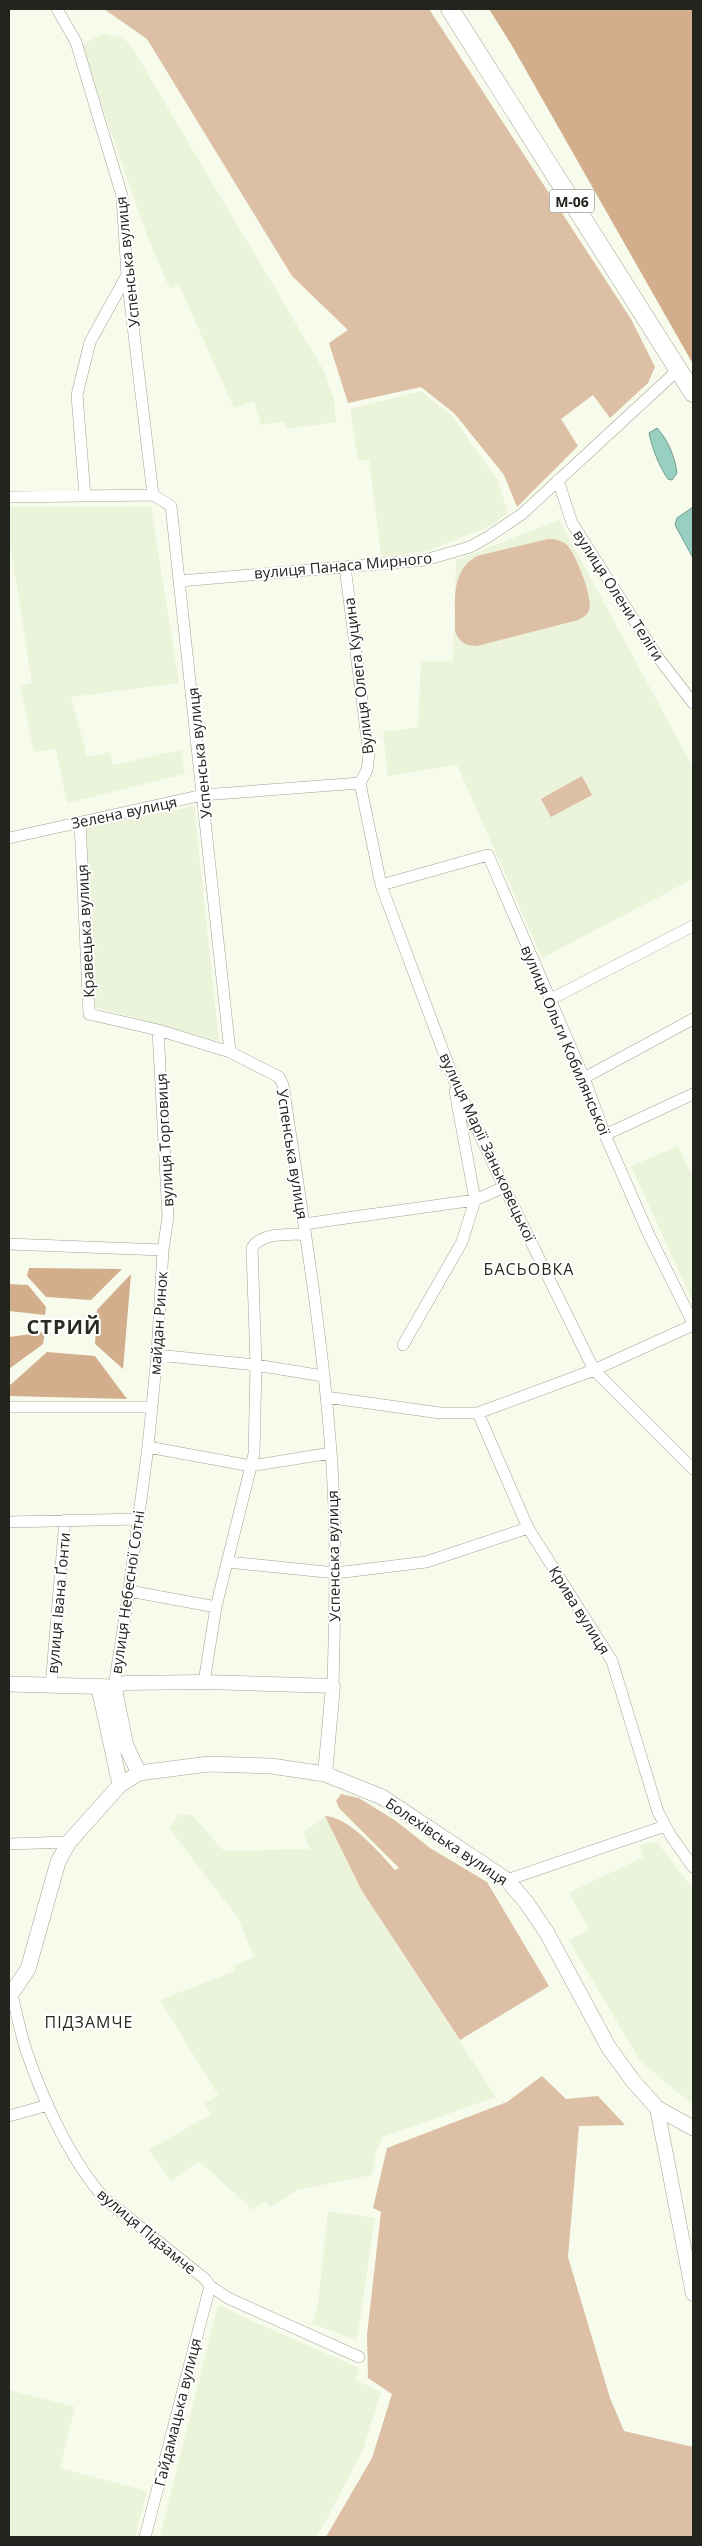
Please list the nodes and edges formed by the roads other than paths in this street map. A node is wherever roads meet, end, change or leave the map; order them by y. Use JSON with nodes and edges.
{"nodes":[{"id":1,"x":57,"y":9,"type":"edge"},
{"id":2,"x":450,"y":9,"type":"edge"},
{"id":3,"x":126,"y":275,"type":"junction"},
{"id":4,"x":679,"y":370,"type":"junction"},
{"id":5,"x":693,"y":393,"type":"edge"},
{"id":6,"x":558,"y":480,"type":"junction"},
{"id":7,"x":153,"y":495,"type":"junction"},
{"id":8,"x":85,"y":496,"type":"junction"},
{"id":9,"x":9,"y":497,"type":"edge"},
{"id":10,"x":345,"y":567,"type":"junction"},
{"id":11,"x":180,"y":581,"type":"junction"},
{"id":12,"x":693,"y":703,"type":"edge"},
{"id":13,"x":360,"y":783,"type":"junction"},
{"id":14,"x":203,"y":795,"type":"junction"},
{"id":15,"x":80,"y":822,"type":"junction"},
{"id":16,"x":9,"y":838,"type":"edge"},
{"id":17,"x":381,"y":885,"type":"junction"},
{"id":18,"x":693,"y":926,"type":"edge"},
{"id":19,"x":549,"y":1000,"type":"junction"},
{"id":20,"x":693,"y":1018,"type":"edge"},
{"id":21,"x":158,"y":1030,"type":"junction"},
{"id":22,"x":230,"y":1052,"type":"junction"},
{"id":23,"x":450,"y":1070,"type":"junction"},
{"id":24,"x":584,"y":1078,"type":"junction"},
{"id":25,"x":693,"y":1094,"type":"edge"},
{"id":26,"x":605,"y":1135,"type":"junction"},
{"id":27,"x":504,"y":1187,"type":"junction"},
{"id":28,"x":476,"y":1200,"type":"junction"},
{"id":29,"x":304,"y":1229,"type":"junction"},
{"id":30,"x":9,"y":1244,"type":"edge"},
{"id":31,"x":163,"y":1250,"type":"junction"},
{"id":32,"x":693,"y":1324,"type":"edge"},
{"id":33,"x":403,"y":1345,"type":"dead end"},
{"id":34,"x":157,"y":1355,"type":"junction"},
{"id":35,"x":256,"y":1365,"type":"junction"},
{"id":36,"x":594,"y":1370,"type":"junction"},
{"id":37,"x":323,"y":1376,"type":"junction"},
{"id":38,"x":326,"y":1397,"type":"junction"},
{"id":39,"x":9,"y":1407,"type":"edge"},
{"id":40,"x":152,"y":1407,"type":"junction"},
{"id":41,"x":478,"y":1413,"type":"junction"},
{"id":42,"x":148,"y":1447,"type":"junction"},
{"id":43,"x":331,"y":1452,"type":"junction"},
{"id":44,"x":251,"y":1466,"type":"junction"},
{"id":45,"x":693,"y":1469,"type":"edge"},
{"id":46,"x":138,"y":1519,"type":"junction"},
{"id":47,"x":65,"y":1520,"type":"junction"},
{"id":48,"x":9,"y":1522,"type":"edge"},
{"id":49,"x":528,"y":1528,"type":"junction"},
{"id":50,"x":228,"y":1562,"type":"junction"},
{"id":51,"x":336,"y":1573,"type":"junction"},
{"id":52,"x":129,"y":1591,"type":"junction"},
{"id":53,"x":216,"y":1607,"type":"junction"},
{"id":54,"x":204,"y":1682,"type":"junction"},
{"id":55,"x":9,"y":1684,"type":"edge"},
{"id":56,"x":51,"y":1686,"type":"junction"},
{"id":57,"x":333,"y":1686,"type":"junction"},
{"id":58,"x":106,"y":1687,"type":"junction"},
{"id":59,"x":139,"y":1773,"type":"junction"},
{"id":60,"x":325,"y":1774,"type":"junction"},
{"id":61,"x":120,"y":1784,"type":"junction"},
{"id":62,"x":665,"y":1826,"type":"junction"},
{"id":63,"x":69,"y":1842,"type":"junction"},
{"id":64,"x":9,"y":1844,"type":"edge"},
{"id":65,"x":693,"y":1867,"type":"edge"},
{"id":66,"x":507,"y":1880,"type":"junction"},
{"id":67,"x":10,"y":1996,"type":"edge"},
{"id":68,"x":48,"y":2105,"type":"junction"},
{"id":69,"x":657,"y":2108,"type":"junction"},
{"id":70,"x":9,"y":2116,"type":"edge"},
{"id":71,"x":693,"y":2128,"type":"edge"},
{"id":72,"x":210,"y":2286,"type":"junction"},
{"id":73,"x":693,"y":2294,"type":"edge"},
{"id":74,"x":359,"y":2356,"type":"dead end"},
{"id":75,"x":145,"y":2537,"type":"edge"}],
"edges":[{"from":1,"to":3,"type":"street","name":"Успенська вулиця"},
{"from":2,"to":4,"type":"highway","number":"М-06"},
{"from":3,"to":7,"type":"street","name":"Успенська вулиця"},
{"from":3,"to":8,"type":"street"},
{"from":4,"to":5,"type":"highway","number":"М-06"},
{"from":4,"to":6,"type":"street","name":"вулиця Панаса Мирного"},
{"from":6,"to":10,"type":"street","name":"вулиця Панаса Мирного"},
{"from":6,"to":12,"type":"street","name":"вулиця Олени Теліги"},
{"from":7,"to":8,"type":"street"},
{"from":7,"to":11,"type":"street","name":"Успенська вулиця"},
{"from":8,"to":9,"type":"street"},
{"from":10,"to":11,"type":"street","name":"вулиця Панаса Мирного"},
{"from":10,"to":13,"type":"street","name":"Вулиця Олега Куцина"},
{"from":11,"to":14,"type":"street","name":"Успенська вулиця"},
{"from":13,"to":14,"type":"street","name":"Зелена вулиця"},
{"from":13,"to":17,"type":"street","name":"вулиця Марії Заньковецької"},
{"from":14,"to":15,"type":"street","name":"Зелена вулиця"},
{"from":14,"to":22,"type":"street","name":"Успенська вулиця"},
{"from":15,"to":16,"type":"street","name":"Зелена вулиця"},
{"from":15,"to":21,"type":"street","name":"Кравецька вулиця"},
{"from":17,"to":19,"type":"street","name":"вулиця Ольги Кобилянської"},
{"from":17,"to":23,"type":"street","name":"вулиця Марії Заньковецької"},
{"from":18,"to":19,"type":"street"},
{"from":19,"to":24,"type":"street","name":"вулиця Ольги Кобилянської"},
{"from":20,"to":24,"type":"street"},
{"from":21,"to":22,"type":"street","name":"Кравецька вулиця"},
{"from":21,"to":31,"type":"street","name":"вулиця Торговиця"},
{"from":22,"to":29,"type":"street","name":"Успенська вулиця"},
{"from":23,"to":27,"type":"street","name":"вулиця Марії Заньковецької"},
{"from":23,"to":28,"type":"street"},
{"from":24,"to":26,"type":"street","name":"вулиця Ольги Кобилянської"},
{"from":25,"to":26,"type":"street"},
{"from":26,"to":32,"type":"street","name":"вулиця Ольги Кобилянської"},
{"from":27,"to":28,"type":"street"},
{"from":27,"to":36,"type":"street","name":"вулиця Марії Заньковецької"},
{"from":28,"to":29,"type":"street"},
{"from":28,"to":33,"type":"street"},
{"from":29,"to":35,"type":"street"},
{"from":29,"to":37,"type":"street","name":"Успенська вулиця"},
{"from":30,"to":31,"type":"street","name":"майдан Ринок"},
{"from":31,"to":34,"type":"street","name":"майдан Ринок"},
{"from":32,"to":36,"type":"street"},
{"from":34,"to":35,"type":"street"},
{"from":34,"to":40,"type":"street","name":"майдан Ринок"},
{"from":35,"to":37,"type":"street"},
{"from":35,"to":44,"type":"street"},
{"from":36,"to":41,"type":"street"},
{"from":36,"to":45,"type":"street","name":"вулиця Марії Заньковецької"},
{"from":37,"to":38,"type":"street","name":"Успенська вулиця"},
{"from":38,"to":41,"type":"street"},
{"from":38,"to":43,"type":"street","name":"Успенська вулиця"},
{"from":39,"to":40,"type":"street"},
{"from":40,"to":42,"type":"street","name":"вулиця Небесної Сотні"},
{"from":41,"to":49,"type":"street","name":"Крива вулиця"},
{"from":42,"to":44,"type":"street"},
{"from":42,"to":46,"type":"street","name":"вулиця Небесної Сотні"},
{"from":43,"to":44,"type":"street"},
{"from":43,"to":51,"type":"street","name":"Успенська вулиця"},
{"from":44,"to":50,"type":"street"},
{"from":46,"to":47,"type":"street"},
{"from":46,"to":52,"type":"street","name":"вулиця Небесної Сотні"},
{"from":47,"to":48,"type":"street"},
{"from":47,"to":56,"type":"street","name":"вулиця Івана Ґонти"},
{"from":49,"to":51,"type":"street"},
{"from":49,"to":62,"type":"street","name":"Крива вулиця"},
{"from":50,"to":51,"type":"street"},
{"from":50,"to":53,"type":"street"},
{"from":51,"to":57,"type":"street","name":"Успенська вулиця"},
{"from":52,"to":53,"type":"street"},
{"from":52,"to":58,"type":"street","name":"вулиця Небесної Сотні"},
{"from":53,"to":54,"type":"street"},
{"from":54,"to":57,"type":"street"},
{"from":54,"to":58,"type":"street"},
{"from":55,"to":56,"type":"main road"},
{"from":56,"to":58,"type":"main road"},
{"from":57,"to":60,"type":"street","name":"Успенська вулиця"},
{"from":58,"to":59,"type":"main road","name":"вулиця Небесної Сотні"},
{"from":58,"to":61,"type":"main road","name":"вулиця Небесної Сотні"},
{"from":59,"to":60,"type":"main road","name":"Болехівська вулиця"},
{"from":59,"to":61,"type":"main road","name":"вулиця Підзамче"},
{"from":60,"to":66,"type":"main road","name":"Болехівська вулиця"},
{"from":61,"to":63,"type":"main road","name":"вулиця Підзамче"},
{"from":62,"to":65,"type":"street","name":"Крива вулиця"},
{"from":62,"to":66,"type":"street"},
{"from":63,"to":64,"type":"street"},
{"from":63,"to":67,"type":"main road","name":"вулиця Підзамче"},
{"from":66,"to":69,"type":"main road","name":"Болехівська вулиця"},
{"from":67,"to":68,"type":"street","name":"вулиця Підзамче"},
{"from":68,"to":70,"type":"street"},
{"from":68,"to":72,"type":"street","name":"вулиця Підзамче"},
{"from":69,"to":71,"type":"main road","name":"Болехівська вулиця"},
{"from":69,"to":73,"type":"street"},
{"from":72,"to":74,"type":"street","name":"вулиця Підзамче"},
{"from":72,"to":75,"type":"street","name":"Гайдамацька вулиця"}]}
